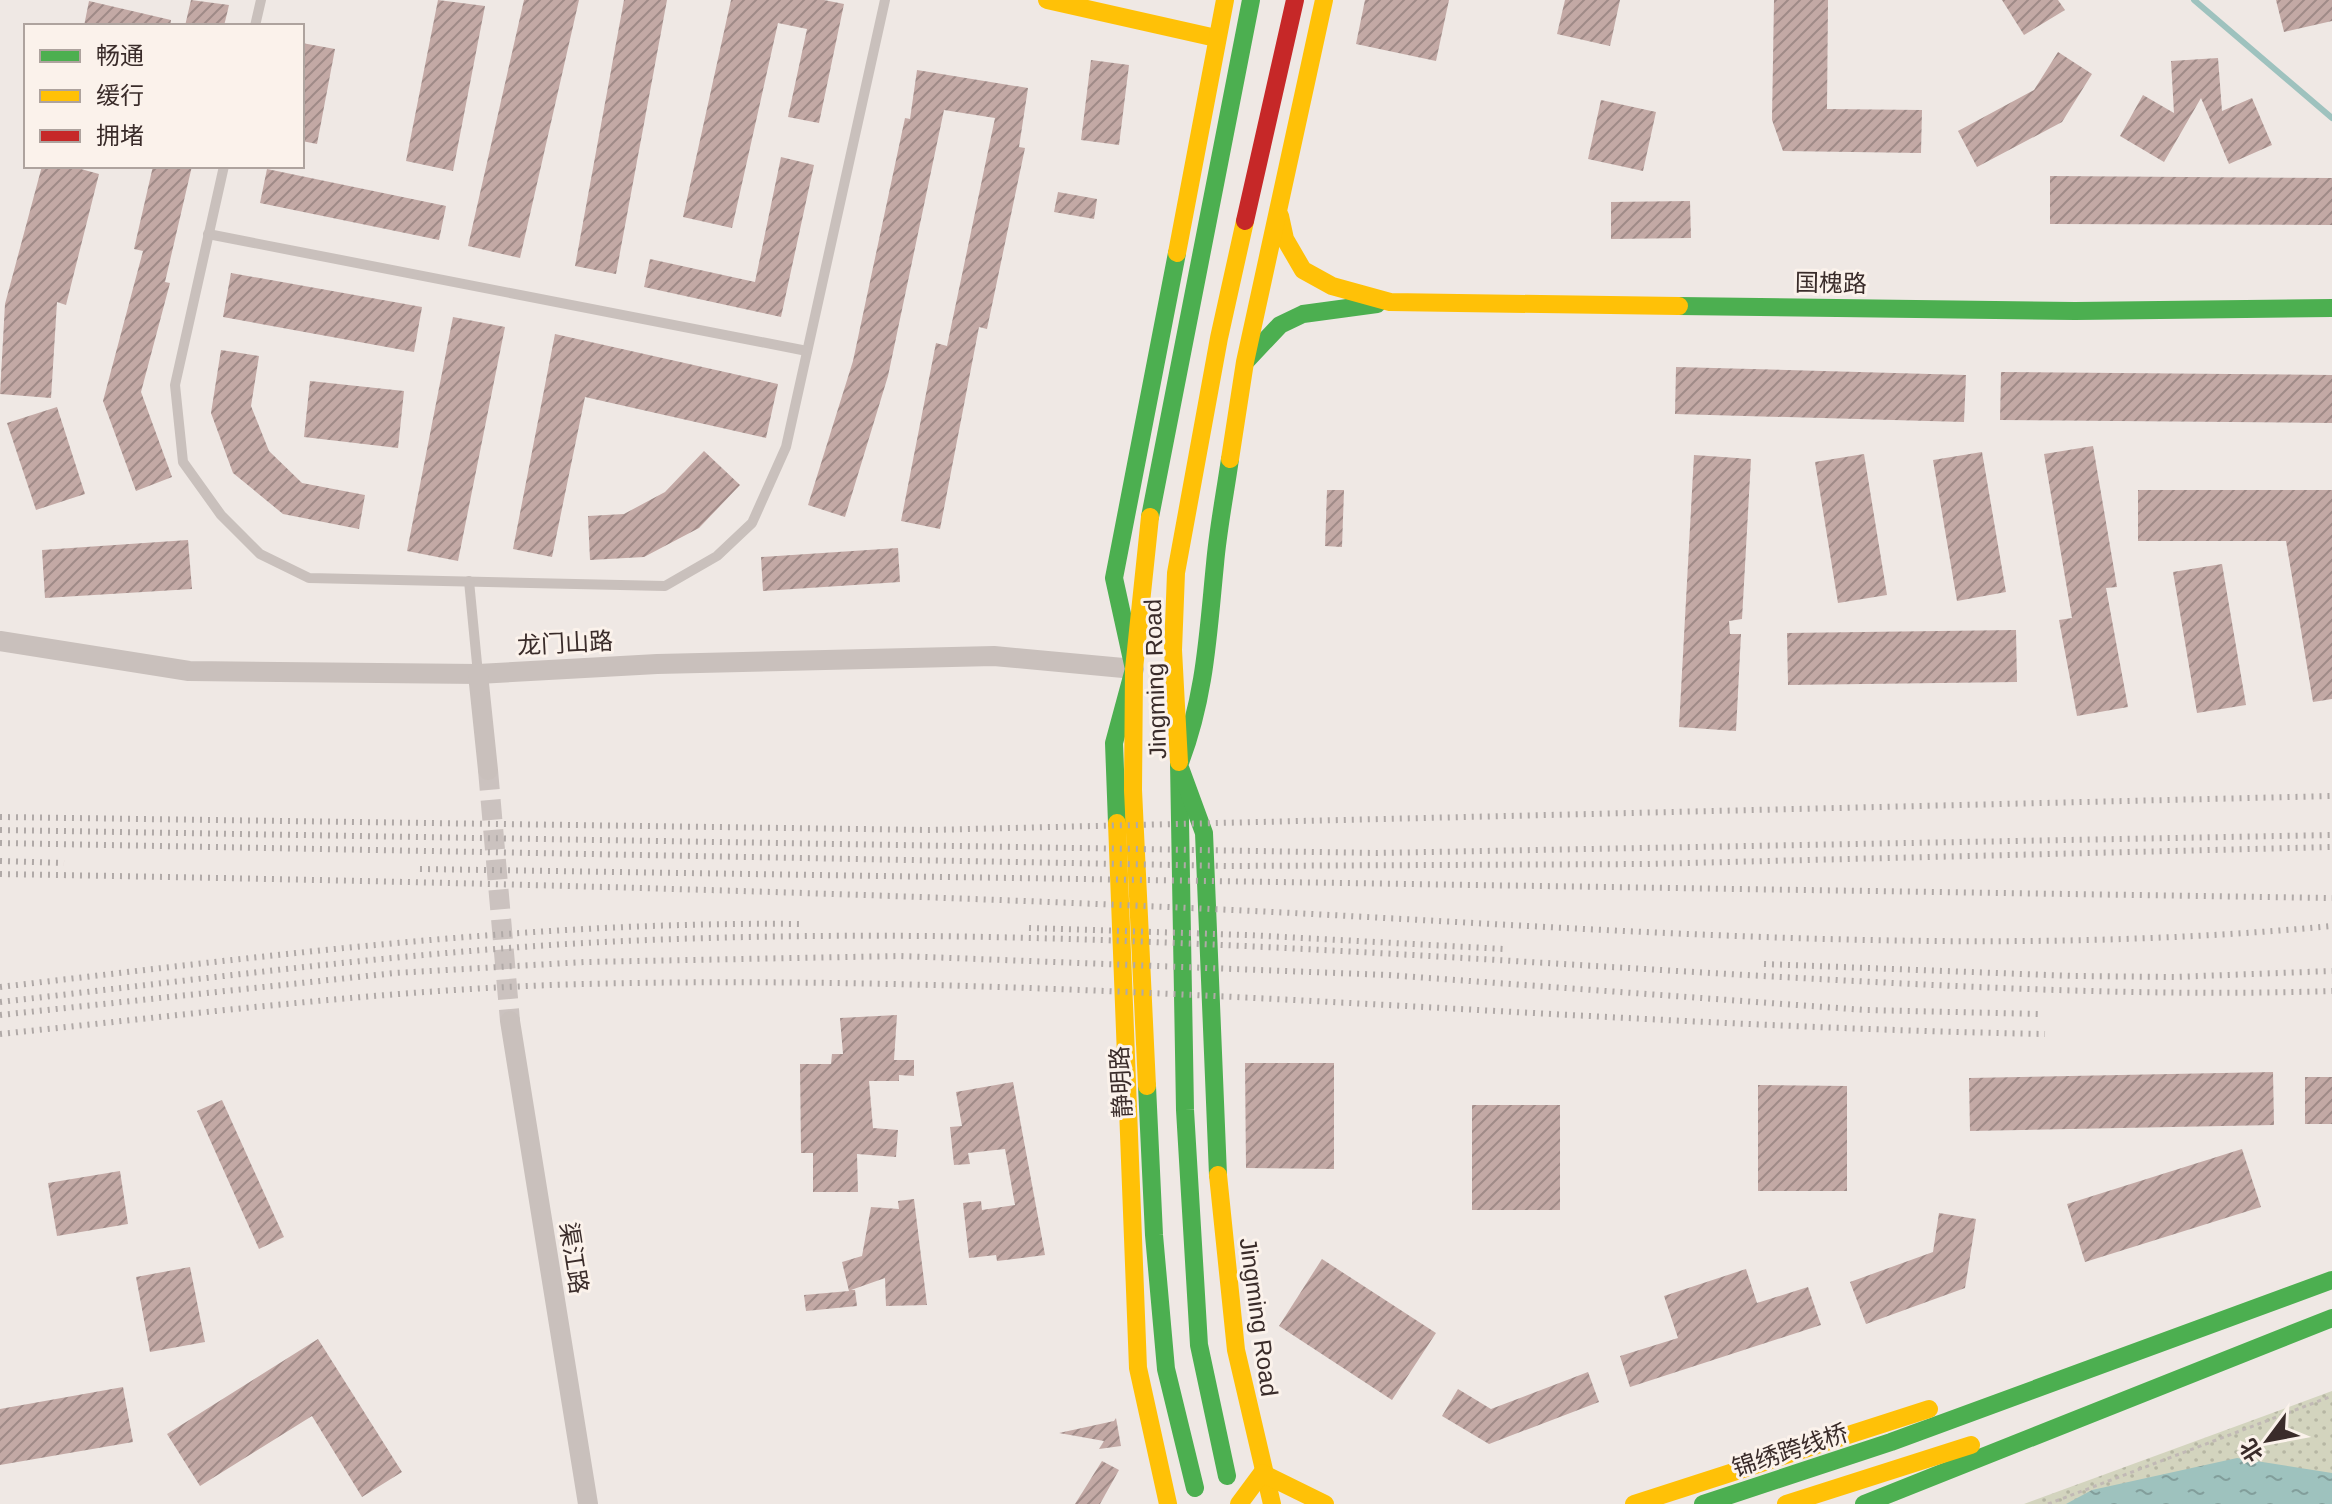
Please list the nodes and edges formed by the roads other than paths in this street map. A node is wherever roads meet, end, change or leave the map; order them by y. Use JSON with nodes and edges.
{"nodes":[{"id":1,"x":261,"y":0,"type":"edge"},
{"id":2,"x":885,"y":0,"type":"edge"},
{"id":3,"x":1047,"y":0,"type":"edge"},
{"id":4,"x":1225,"y":0,"type":"edge"},
{"id":5,"x":1251,"y":0,"type":"edge"},
{"id":6,"x":1295,"y":0,"type":"edge"},
{"id":7,"x":1324,"y":0,"type":"edge"},
{"id":8,"x":255,"y":24,"type":"edge"},
{"id":9,"x":1216,"y":38,"type":"junction"},
{"id":10,"x":224,"y":168,"type":"edge"},
{"id":11,"x":1278,"y":204,"type":"junction"},
{"id":12,"x":208,"y":234,"type":"junction"},
{"id":13,"x":1390,"y":302,"type":"junction"},
{"id":14,"x":2332,"y":308,"type":"edge"},
{"id":15,"x":807,"y":351,"type":"junction"},
{"id":16,"x":1245,"y":362,"type":"junction"},
{"id":17,"x":469,"y":581,"type":"junction"},
{"id":18,"x":0,"y":641,"type":"edge"},
{"id":19,"x":1134,"y":669,"type":"junction"},
{"id":20,"x":478,"y":674,"type":"junction"},
{"id":21,"x":1179,"y":765,"type":"junction"},
{"id":22,"x":488,"y":770,"type":"tunnel mouth"},
{"id":23,"x":510,"y":1021,"type":"tunnel mouth"},
{"id":24,"x":2332,"y":1280,"type":"edge"},
{"id":25,"x":2332,"y":1318,"type":"edge"},
{"id":26,"x":2127,"y":1354,"type":"junction"},
{"id":27,"x":2147,"y":1392,"type":"junction"},
{"id":28,"x":1262,"y":1473,"type":"junction"},
{"id":29,"x":1227,"y":1476,"type":"dead end"},
{"id":30,"x":1161,"y":1485,"type":"junction"},
{"id":31,"x":1195,"y":1488,"type":"dead end"},
{"id":32,"x":588,"y":1504,"type":"edge"},
{"id":33,"x":1151,"y":1504,"type":"edge"},
{"id":34,"x":1168,"y":1504,"type":"edge"},
{"id":35,"x":1239,"y":1504,"type":"edge"},
{"id":36,"x":1272,"y":1504,"type":"edge"},
{"id":37,"x":1325,"y":1504,"type":"edge"},
{"id":38,"x":1634,"y":1504,"type":"edge"},
{"id":39,"x":1703,"y":1504,"type":"edge"},
{"id":40,"x":1786,"y":1504,"type":"edge"},
{"id":41,"x":1864,"y":1504,"type":"edge"}],
"edges":[{"from":1,"to":8,"type":"lane"},
{"from":2,"to":15,"type":"lane"},
{"from":3,"to":9,"type":"main road"},
{"from":4,"to":9,"type":"main road"},
{"from":5,"to":19,"type":"main road","name":"Jingming Road"},
{"from":6,"to":21,"type":"main road","name":"Jingming Road"},
{"from":7,"to":11,"type":"main road"},
{"from":9,"to":19,"type":"main road"},
{"from":10,"to":12,"type":"lane"},
{"from":11,"to":13,"type":"main road","name":"国槐路"},
{"from":11,"to":16,"type":"main road"},
{"from":12,"to":15,"type":"lane"},
{"from":12,"to":17,"type":"lane"},
{"from":13,"to":14,"type":"main road","name":"国槐路"},
{"from":13,"to":16,"type":"main road"},
{"from":15,"to":17,"type":"lane"},
{"from":16,"to":21,"type":"main road"},
{"from":17,"to":20,"type":"lane"},
{"from":18,"to":20,"type":"street","name":"龙门山路"},
{"from":19,"to":20,"type":"street","name":"龙门山路"},
{"from":19,"to":30,"type":"main road","name":"Jingming Road"},
{"from":19,"to":31,"type":"main road","name":"静明路"},
{"from":20,"to":22,"type":"street"},
{"from":21,"to":28,"type":"main road","name":"Jingming Road"},
{"from":21,"to":29,"type":"main road"},
{"from":23,"to":32,"type":"street","name":"渠江路"},
{"from":24,"to":26,"type":"main road"},
{"from":25,"to":27,"type":"main road"},
{"from":26,"to":38,"type":"main road"},
{"from":26,"to":39,"type":"main road","name":"锦绣跨线桥"},
{"from":27,"to":40,"type":"main road","name":"锦绣跨线桥"},
{"from":27,"to":41,"type":"main road"},
{"from":28,"to":35,"type":"main road"},
{"from":28,"to":36,"type":"main road","name":"Jingming Road"},
{"from":28,"to":37,"type":"main road"},
{"from":30,"to":33,"type":"main road"},
{"from":30,"to":34,"type":"main road","name":"Jingming Road"}]}
